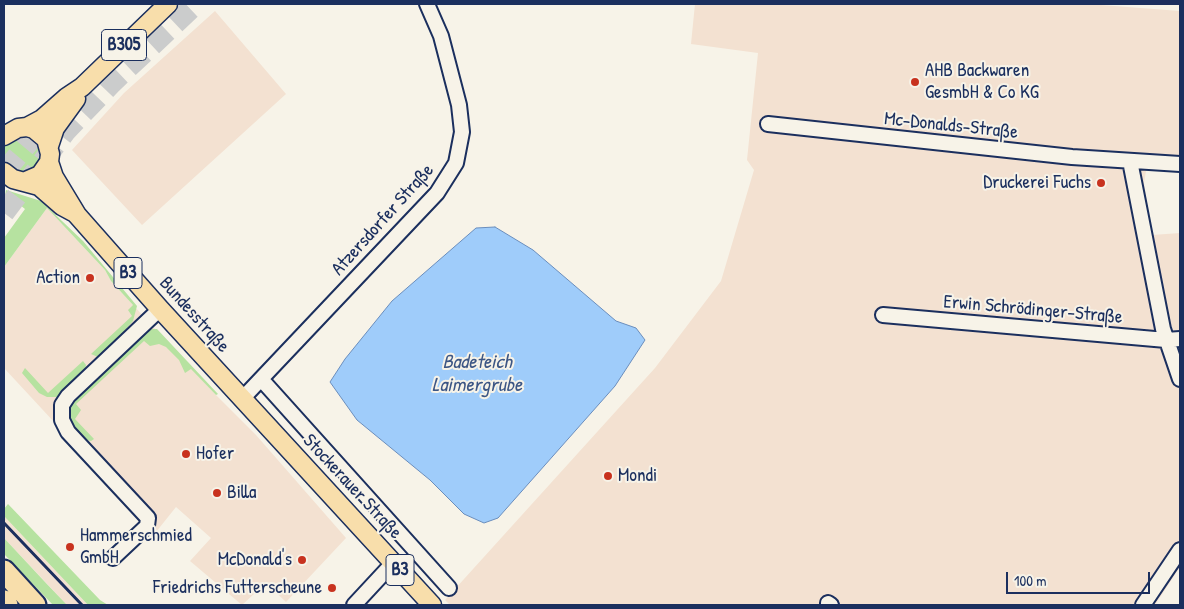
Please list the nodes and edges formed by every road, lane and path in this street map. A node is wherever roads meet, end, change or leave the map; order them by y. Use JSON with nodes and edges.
{"nodes":[{"id":1,"x":168,"y":4,"type":"edge"},
{"id":2,"x":427,"y":4,"type":"edge"},
{"id":3,"x":82,"y":88,"type":"junction"},
{"id":4,"x":768,"y":124,"type":"dead end"},
{"id":5,"x":13,"y":128,"type":"edge"},
{"id":6,"x":49,"y":154,"type":"junction"},
{"id":7,"x":1130,"y":161,"type":"junction"},
{"id":8,"x":1180,"y":164,"type":"edge"},
{"id":9,"x":4,"y":172,"type":"edge"},
{"id":10,"x":26,"y":181,"type":"junction"},
{"id":11,"x":77,"y":215,"type":"junction"},
{"id":12,"x":160,"y":309,"type":"junction"},
{"id":13,"x":884,"y":315,"type":"dead end"},
{"id":14,"x":1180,"y":339,"type":"edge"},
{"id":15,"x":1166,"y":340,"type":"junction"},
{"id":16,"x":260,"y":379,"type":"junction"},
{"id":17,"x":1180,"y":379,"type":"edge"},
{"id":18,"x":242,"y":398,"type":"junction"},
{"id":19,"x":262,"y":420,"type":"joint"},
{"id":20,"x":1180,"y":550,"type":"edge"},
{"id":21,"x":113,"y":558,"type":"dead end"},
{"id":22,"x":393,"y":563,"type":"junction"},
{"id":23,"x":4,"y":571,"type":"edge"},
{"id":24,"x":449,"y":588,"type":"dead end"},
{"id":25,"x":4,"y":601,"type":"edge"},
{"id":26,"x":8,"y":605,"type":"edge"},
{"id":27,"x":35,"y":605,"type":"edge"},
{"id":28,"x":354,"y":605,"type":"edge"},
{"id":29,"x":432,"y":605,"type":"edge"},
{"id":30,"x":1143,"y":605,"type":"edge"}],
"edges":[{"from":1,"to":3,"type":"main road","number":"B305"},
{"from":2,"to":16,"type":"street","name":"Atzersdorfer Straße"},
{"from":3,"to":5,"type":"main road","number":"B305"},
{"from":3,"to":6,"type":"main road","number":"B305"},
{"from":4,"to":7,"type":"street","name":"Mc-Donalds-Straße"},
{"from":5,"to":6,"type":"main road","number":"B3"},
{"from":6,"to":10,"type":"main road"},
{"from":6,"to":11,"type":"main road","number":"B3"},
{"from":7,"to":8,"type":"street","name":"Mc-Donalds-Straße"},
{"from":7,"to":15,"type":"street"},
{"from":9,"to":10,"type":"main road","number":"B3"},
{"from":10,"to":11,"type":"main road","number":"B3"},
{"from":11,"to":12,"type":"main road","name":"Bundesstraße","number":"B3"},
{"from":12,"to":18,"type":"main road","name":"Bundesstraße","number":"B3"},
{"from":12,"to":21,"type":"street"},
{"from":13,"to":15,"type":"street","name":"Erwin Schrödinger-Straße"},
{"from":14,"to":15,"type":"street","name":"Erwin Schrödinger-Straße"},
{"from":15,"to":17,"type":"street"},
{"from":16,"to":18,"type":"street","name":"Atzersdorfer Straße"},
{"from":16,"to":24,"type":"street"},
{"from":18,"to":19,"type":"main road","name":"Bundesstraße","number":"B3"},
{"from":19,"to":22,"type":"main road","name":"Stockerauer Straße","number":"B3"},
{"from":20,"to":30,"type":"street"},
{"from":22,"to":28,"type":"street"},
{"from":22,"to":29,"type":"main road","name":"Stockerauer Straße","number":"B3"},
{"from":23,"to":27,"type":"highway"},
{"from":25,"to":26,"type":"highway"}]}
